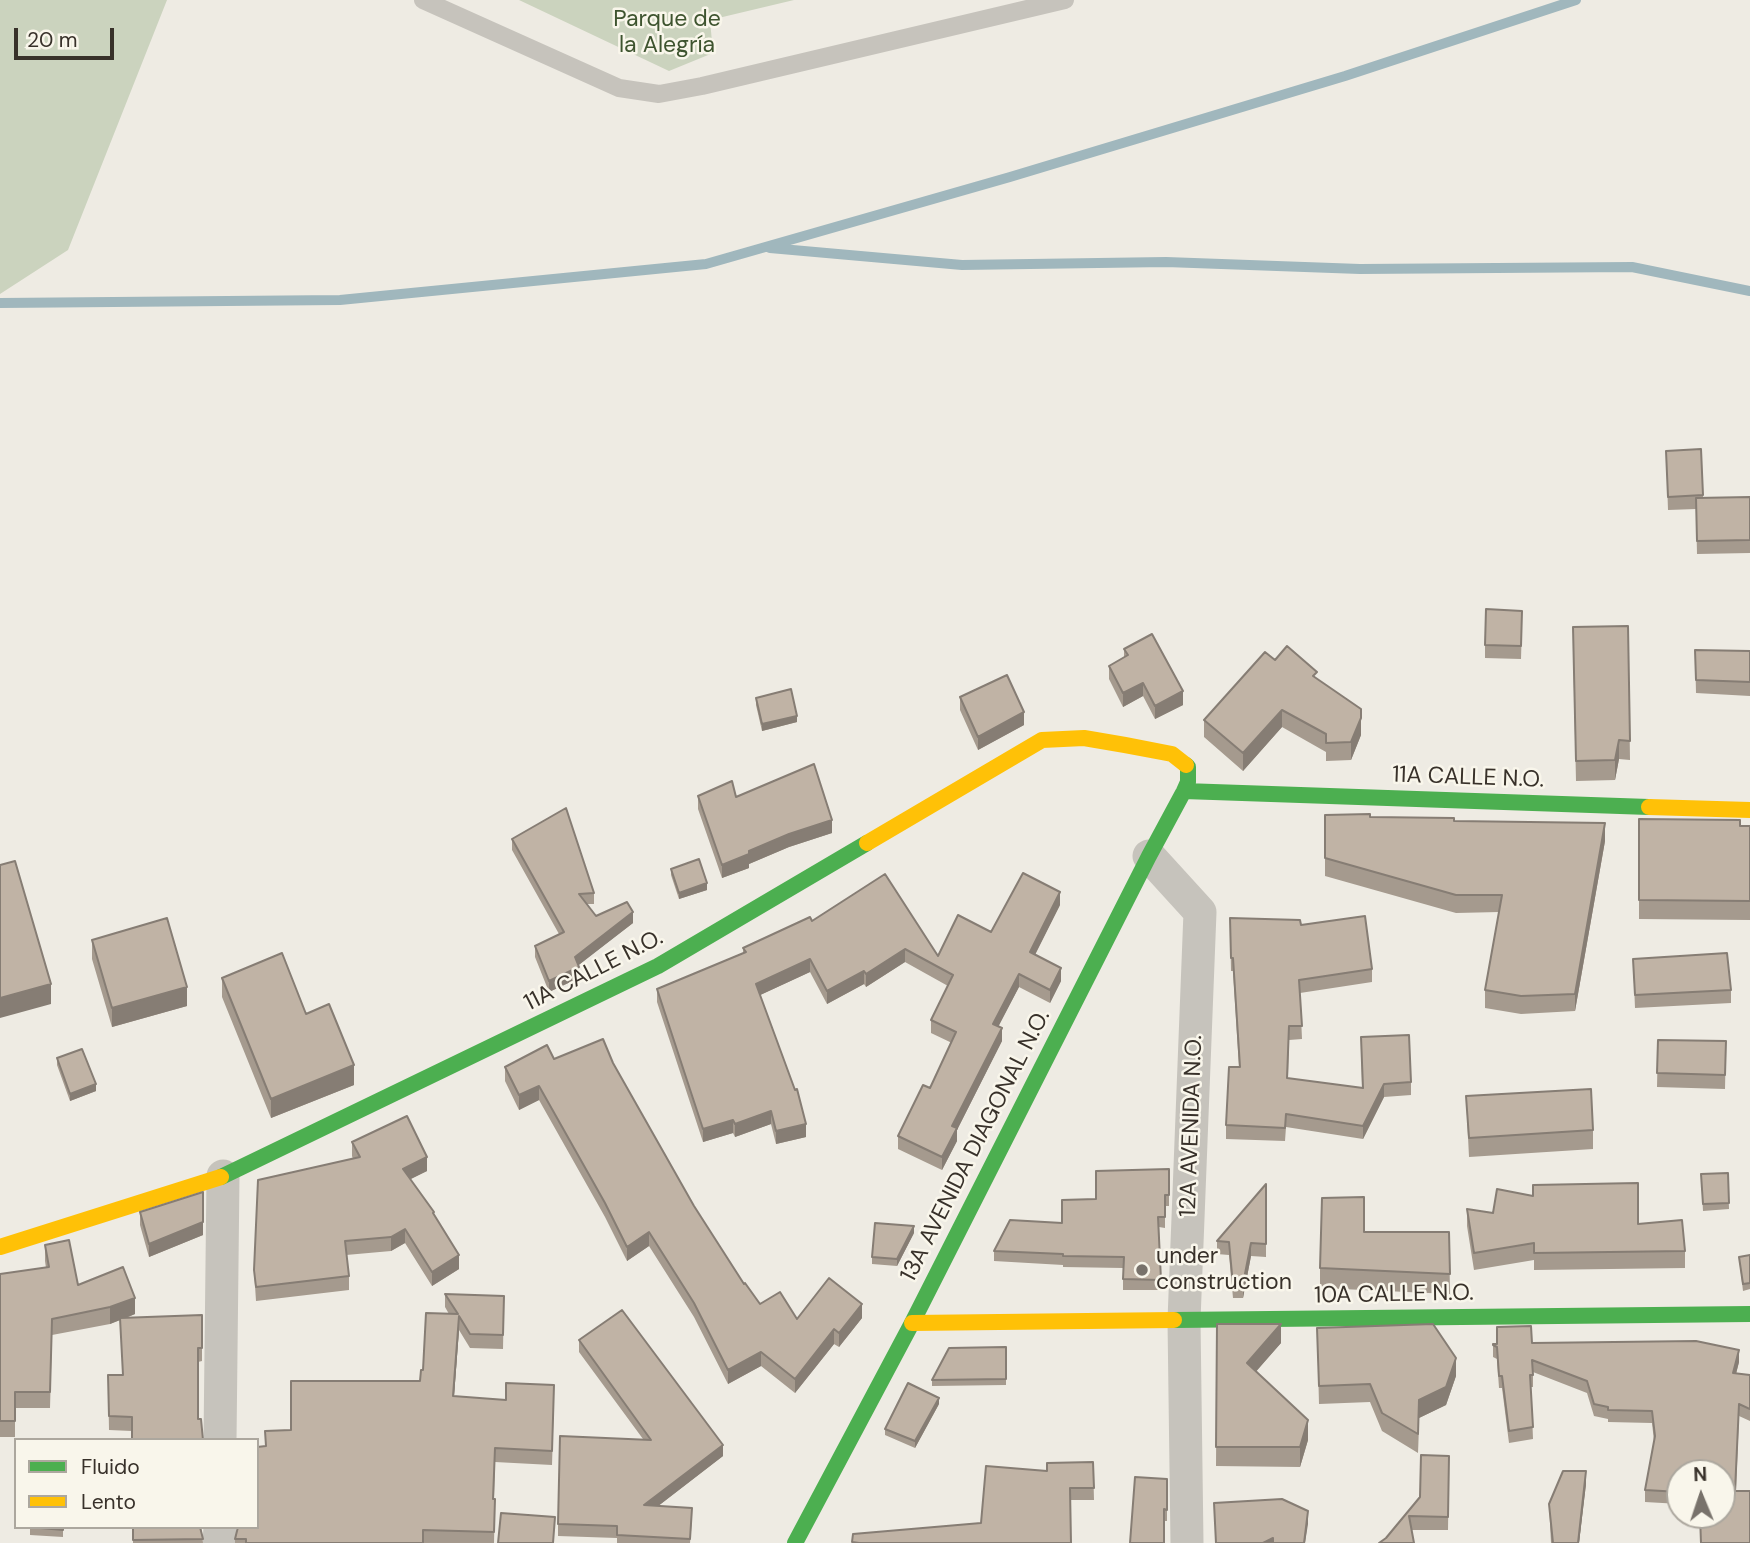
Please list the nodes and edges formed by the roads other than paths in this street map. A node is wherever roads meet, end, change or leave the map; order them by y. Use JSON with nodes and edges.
{"nodes":[{"id":1,"x":424,"y":0,"type":"edge"},
{"id":2,"x":1065,"y":0,"type":"edge"},
{"id":3,"x":1188,"y":767,"type":"joint"},
{"id":4,"x":1184,"y":791,"type":"junction"},
{"id":5,"x":1750,"y":810,"type":"edge"},
{"id":6,"x":1149,"y":856,"type":"junction"},
{"id":7,"x":223,"y":1176,"type":"junction"},
{"id":8,"x":0,"y":1247,"type":"edge"},
{"id":9,"x":1750,"y":1314,"type":"edge"},
{"id":10,"x":1184,"y":1320,"type":"junction"},
{"id":11,"x":912,"y":1323,"type":"junction"},
{"id":12,"x":220,"y":1438,"type":"edge"},
{"id":13,"x":795,"y":1543,"type":"edge"},
{"id":14,"x":1187,"y":1543,"type":"edge"}],
"edges":[{"from":1,"to":2,"type":"lane"},
{"from":3,"to":4,"type":"street","name":"13A AVENIDA DIAGONAL N.O."},
{"from":3,"to":7,"type":"street","name":"11A CALLE N.O."},
{"from":4,"to":5,"type":"street","name":"11A CALLE N.O."},
{"from":4,"to":6,"type":"street","name":"13A AVENIDA DIAGONAL N.O."},
{"from":6,"to":10,"type":"street","name":"12A AVENIDA N.O."},
{"from":6,"to":11,"type":"street","name":"13A AVENIDA DIAGONAL N.O."},
{"from":7,"to":8,"type":"street","name":"11A CALLE N.O."},
{"from":7,"to":12,"type":"street"},
{"from":9,"to":10,"type":"street","name":"10A CALLE N.O."},
{"from":10,"to":11,"type":"street","name":"10A CALLE N.O."},
{"from":10,"to":14,"type":"street","name":"12A AVENIDA N.O."},
{"from":11,"to":13,"type":"street","name":"13A AVENIDA DIAGONAL N.O."}]}
